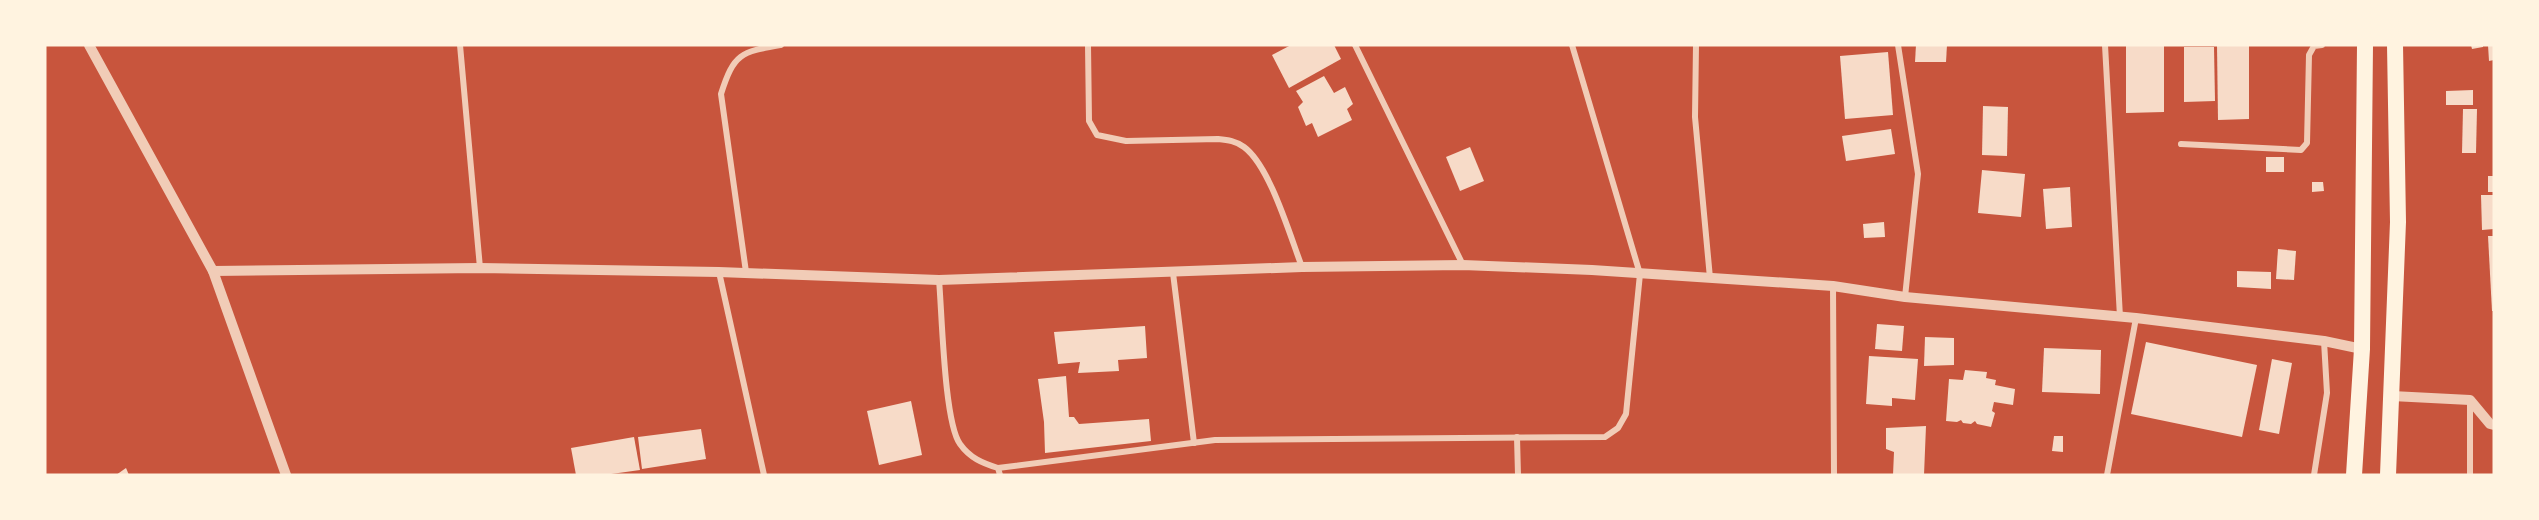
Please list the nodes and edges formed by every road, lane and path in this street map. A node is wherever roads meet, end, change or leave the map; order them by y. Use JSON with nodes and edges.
{"nodes":[{"id":1,"x":89,"y":45,"type":"edge"},
{"id":2,"x":460,"y":45,"type":"edge"},
{"id":3,"x":781,"y":45,"type":"edge"},
{"id":4,"x":1088,"y":45,"type":"edge"},
{"id":5,"x":1354,"y":45,"type":"edge"},
{"id":6,"x":1572,"y":45,"type":"edge"},
{"id":7,"x":1696,"y":45,"type":"edge"},
{"id":8,"x":1898,"y":45,"type":"edge"},
{"id":9,"x":2105,"y":45,"type":"edge"},
{"id":10,"x":2322,"y":45,"type":"edge"},
{"id":11,"x":2366,"y":45,"type":"edge"},
{"id":12,"x":2395,"y":45,"type":"edge"},
{"id":13,"x":2181,"y":144,"type":"dead end"},
{"id":14,"x":1463,"y":265,"type":"junction"},
{"id":15,"x":1302,"y":267,"type":"junction"},
{"id":16,"x":480,"y":268,"type":"junction"},
{"id":17,"x":213,"y":271,"type":"junction"},
{"id":18,"x":719,"y":272,"type":"junction"},
{"id":19,"x":746,"y":272,"type":"junction"},
{"id":20,"x":1173,"y":273,"type":"junction"},
{"id":21,"x":1640,"y":274,"type":"junction"},
{"id":22,"x":1710,"y":278,"type":"junction"},
{"id":23,"x":939,"y":279,"type":"junction"},
{"id":24,"x":1833,"y":286,"type":"junction"},
{"id":25,"x":1905,"y":297,"type":"junction"},
{"id":26,"x":2136,"y":318,"type":"junction"},
{"id":27,"x":2120,"y":319,"type":"junction"},
{"id":28,"x":2324,"y":341,"type":"junction"},
{"id":29,"x":2362,"y":349,"type":"junction"},
{"id":30,"x":2392,"y":396,"type":"junction"},
{"id":31,"x":2470,"y":400,"type":"junction"},
{"id":32,"x":2494,"y":425,"type":"edge"},
{"id":33,"x":1517,"y":437,"type":"junction"},
{"id":34,"x":1194,"y":443,"type":"junction"},
{"id":35,"x":999,"y":472,"type":"edge"},
{"id":36,"x":286,"y":475,"type":"edge"},
{"id":37,"x":764,"y":475,"type":"edge"},
{"id":38,"x":1518,"y":475,"type":"edge"},
{"id":39,"x":1834,"y":475,"type":"edge"},
{"id":40,"x":2107,"y":475,"type":"edge"},
{"id":41,"x":2314,"y":475,"type":"edge"},
{"id":42,"x":2354,"y":475,"type":"edge"},
{"id":43,"x":2388,"y":475,"type":"edge"},
{"id":44,"x":2470,"y":475,"type":"edge"}],
"edges":[{"from":1,"to":17,"type":"street"},
{"from":2,"to":16,"type":"street"},
{"from":3,"to":19,"type":"street"},
{"from":4,"to":15,"type":"street"},
{"from":5,"to":14,"type":"street"},
{"from":6,"to":21,"type":"street"},
{"from":7,"to":22,"type":"street"},
{"from":8,"to":25,"type":"street"},
{"from":9,"to":27,"type":"street"},
{"from":10,"to":13,"type":"street"},
{"from":11,"to":29,"type":"highway"},
{"from":12,"to":30,"type":"highway"},
{"from":14,"to":15,"type":"street"},
{"from":14,"to":21,"type":"street"},
{"from":15,"to":20,"type":"street"},
{"from":16,"to":17,"type":"street"},
{"from":16,"to":18,"type":"street"},
{"from":17,"to":36,"type":"street"},
{"from":18,"to":19,"type":"street"},
{"from":18,"to":37,"type":"street"},
{"from":19,"to":23,"type":"street"},
{"from":20,"to":23,"type":"street"},
{"from":20,"to":34,"type":"street"},
{"from":21,"to":22,"type":"street"},
{"from":21,"to":33,"type":"street"},
{"from":22,"to":24,"type":"street"},
{"from":23,"to":35,"type":"street"},
{"from":24,"to":25,"type":"street"},
{"from":24,"to":39,"type":"street"},
{"from":25,"to":27,"type":"street"},
{"from":26,"to":27,"type":"street"},
{"from":26,"to":28,"type":"street"},
{"from":26,"to":40,"type":"street"},
{"from":28,"to":29,"type":"street"},
{"from":28,"to":41,"type":"street"},
{"from":29,"to":42,"type":"highway"},
{"from":30,"to":31,"type":"street"},
{"from":30,"to":43,"type":"highway"},
{"from":31,"to":32,"type":"street"},
{"from":31,"to":44,"type":"street"},
{"from":33,"to":34,"type":"street"},
{"from":33,"to":38,"type":"street"},
{"from":34,"to":35,"type":"street"}]}
